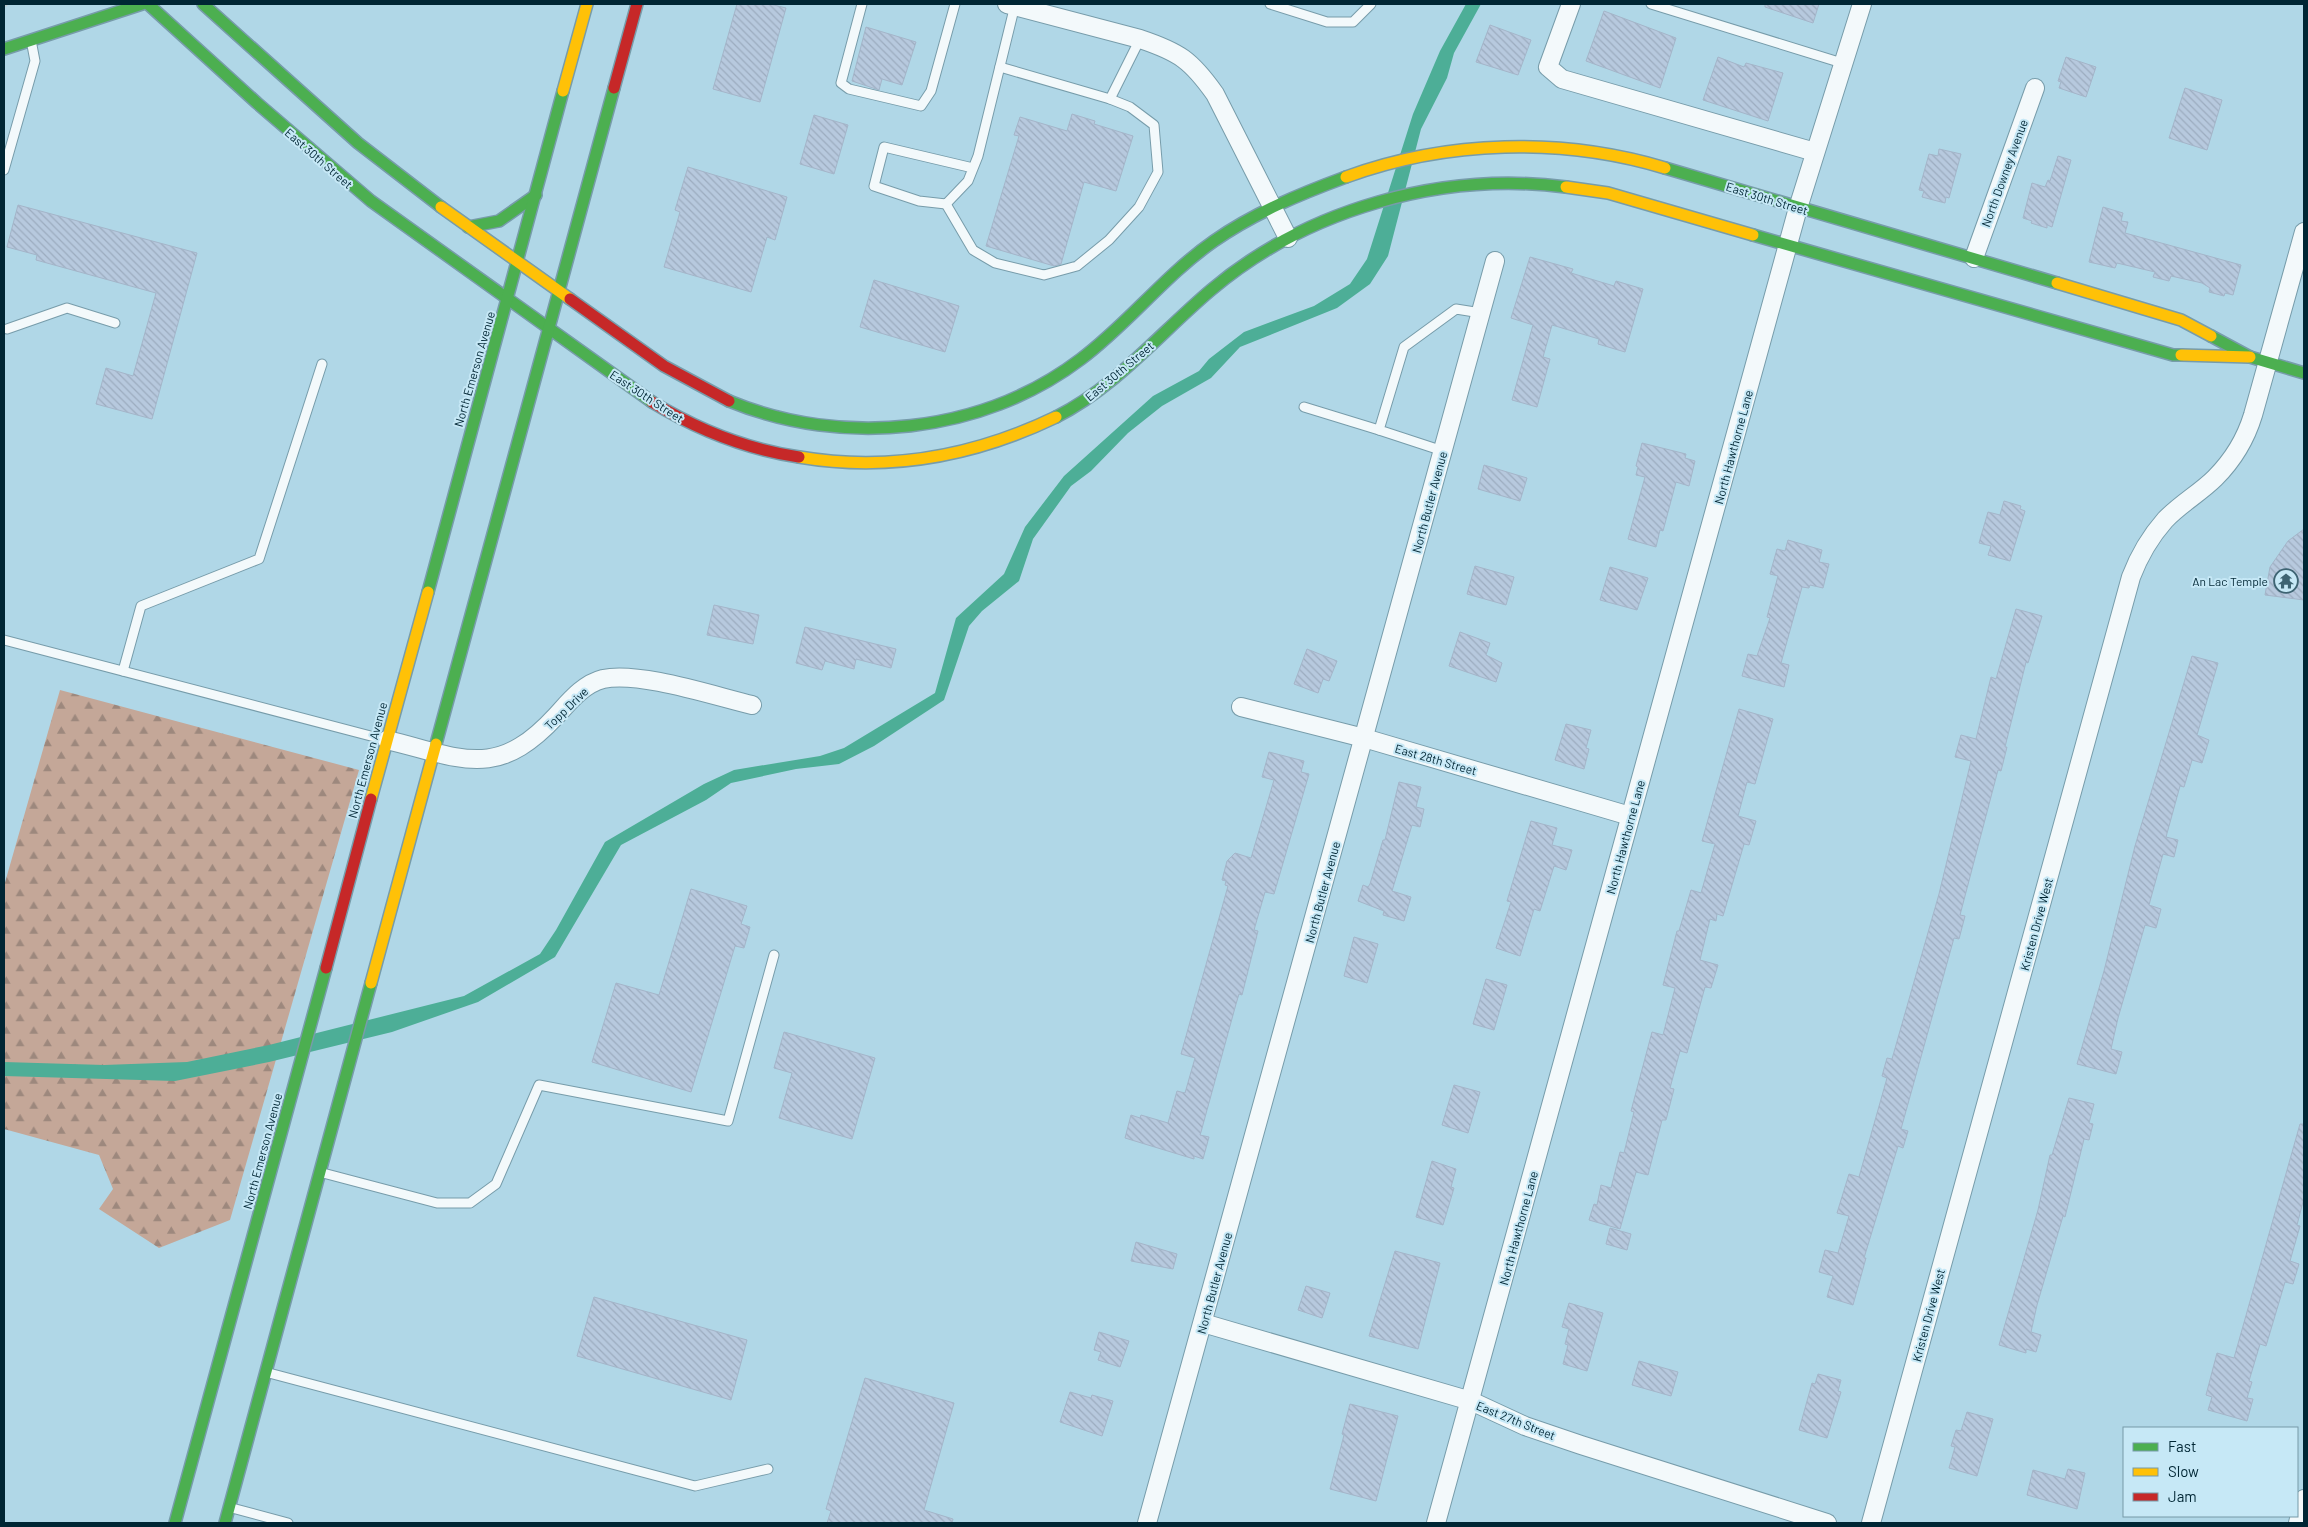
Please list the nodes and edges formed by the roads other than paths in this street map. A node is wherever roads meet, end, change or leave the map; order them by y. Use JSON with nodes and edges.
{"nodes":[{"id":1,"x":142,"y":4,"type":"edge"},
{"id":2,"x":148,"y":4,"type":"edge"},
{"id":3,"x":203,"y":4,"type":"edge"},
{"id":4,"x":587,"y":4,"type":"edge"},
{"id":5,"x":637,"y":4,"type":"edge"},
{"id":6,"x":862,"y":4,"type":"edge"},
{"id":7,"x":955,"y":4,"type":"edge"},
{"id":8,"x":1270,"y":4,"type":"edge"},
{"id":9,"x":1371,"y":4,"type":"edge"},
{"id":10,"x":1571,"y":4,"type":"edge"},
{"id":11,"x":1651,"y":4,"type":"edge"},
{"id":12,"x":1862,"y":4,"type":"edge"},
{"id":13,"x":1011,"y":5,"type":"edge"},
{"id":14,"x":1140,"y":39,"type":"junction"},
{"id":15,"x":31,"y":40,"type":"junction"},
{"id":16,"x":4,"y":49,"type":"edge"},
{"id":17,"x":1842,"y":63,"type":"junction"},
{"id":18,"x":1000,"y":67,"type":"junction"},
{"id":19,"x":2035,"y":88,"type":"dead end"},
{"id":20,"x":1110,"y":99,"type":"junction"},
{"id":21,"x":1815,"y":152,"type":"junction"},
{"id":22,"x":973,"y":168,"type":"junction"},
{"id":23,"x":4,"y":170,"type":"edge"},
{"id":24,"x":536,"y":195,"type":"junction"},
{"id":25,"x":946,"y":204,"type":"junction"},
{"id":26,"x":1273,"y":207,"type":"junction"},
{"id":27,"x":1798,"y":208,"type":"junction"},
{"id":28,"x":468,"y":227,"type":"junction"},
{"id":29,"x":2304,"y":232,"type":"edge"},
{"id":30,"x":1288,"y":238,"type":"junction"},
{"id":31,"x":1789,"y":243,"type":"junction"},
{"id":32,"x":1974,"y":258,"type":"junction"},
{"id":33,"x":1495,"y":261,"type":"dead end"},
{"id":34,"x":518,"y":262,"type":"junction"},
{"id":35,"x":560,"y":293,"type":"junction"},
{"id":36,"x":507,"y":300,"type":"junction"},
{"id":37,"x":1481,"y":313,"type":"junction"},
{"id":38,"x":115,"y":323,"type":"dead end"},
{"id":39,"x":5,"y":329,"type":"edge"},
{"id":40,"x":550,"y":330,"type":"junction"},
{"id":41,"x":2250,"y":357,"type":"junction"},
{"id":42,"x":2268,"y":362,"type":"junction"},
{"id":43,"x":322,"y":364,"type":"dead end"},
{"id":44,"x":2304,"y":373,"type":"edge"},
{"id":45,"x":1304,"y":407,"type":"dead end"},
{"id":46,"x":1379,"y":430,"type":"junction"},
{"id":47,"x":1443,"y":451,"type":"junction"},
{"id":48,"x":4,"y":640,"type":"edge"},
{"id":49,"x":123,"y":671,"type":"junction"},
{"id":50,"x":752,"y":705,"type":"dead end"},
{"id":51,"x":1241,"y":707,"type":"dead end"},
{"id":52,"x":1364,"y":738,"type":"junction"},
{"id":53,"x":386,"y":740,"type":"junction"},
{"id":54,"x":435,"y":752,"type":"junction"},
{"id":55,"x":1630,"y":816,"type":"junction"},
{"id":56,"x":774,"y":955,"type":"dead end"},
{"id":57,"x":321,"y":1172,"type":"junction"},
{"id":58,"x":1202,"y":1324,"type":"junction"},
{"id":59,"x":266,"y":1372,"type":"junction"},
{"id":60,"x":1471,"y":1401,"type":"junction"},
{"id":61,"x":768,"y":1469,"type":"dead end"},
{"id":62,"x":2304,"y":1499,"type":"edge"},
{"id":63,"x":230,"y":1507,"type":"junction"},
{"id":64,"x":276,"y":1522,"type":"edge"},
{"id":65,"x":175,"y":1523,"type":"edge"},
{"id":66,"x":225,"y":1523,"type":"edge"},
{"id":67,"x":288,"y":1523,"type":"edge"},
{"id":68,"x":1147,"y":1523,"type":"edge"},
{"id":69,"x":1436,"y":1523,"type":"edge"},
{"id":70,"x":1827,"y":1523,"type":"edge"},
{"id":71,"x":1871,"y":1523,"type":"edge"},
{"id":72,"x":2298,"y":1523,"type":"edge"}],
"edges":[{"from":1,"to":15,"type":"main road"},
{"from":2,"to":36,"type":"main road","name":"East 30th Street"},
{"from":3,"to":28,"type":"main road","name":"East 30th Street"},
{"from":4,"to":24,"type":"main road","name":"North Emerson Avenue"},
{"from":5,"to":35,"type":"main road"},
{"from":6,"to":7,"type":"lane"},
{"from":8,"to":9,"type":"lane"},
{"from":10,"to":21,"type":"street"},
{"from":11,"to":17,"type":"lane"},
{"from":12,"to":17,"type":"street","name":"North Hawthorne Lane"},
{"from":13,"to":14,"type":"street"},
{"from":13,"to":18,"type":"lane"},
{"from":14,"to":20,"type":"lane"},
{"from":14,"to":26,"type":"street"},
{"from":15,"to":16,"type":"main road"},
{"from":15,"to":23,"type":"lane"},
{"from":17,"to":21,"type":"street","name":"North Hawthorne Lane"},
{"from":18,"to":20,"type":"lane"},
{"from":18,"to":22,"type":"lane"},
{"from":19,"to":32,"type":"street","name":"North Downey Avenue"},
{"from":20,"to":25,"type":"lane"},
{"from":21,"to":27,"type":"street","name":"North Hawthorne Lane"},
{"from":22,"to":25,"type":"lane"},
{"from":22,"to":25,"type":"lane"},
{"from":24,"to":28,"type":"main road"},
{"from":24,"to":34,"type":"main road","name":"North Emerson Avenue"},
{"from":26,"to":27,"type":"main road","name":"East 30th Street"},
{"from":26,"to":30,"type":"street"},
{"from":26,"to":35,"type":"main road","name":"East 30th Street"},
{"from":27,"to":31,"type":"street","name":"North Hawthorne Lane"},
{"from":27,"to":32,"type":"main road","name":"East 30th Street"},
{"from":28,"to":34,"type":"main road","name":"East 30th Street"},
{"from":29,"to":42,"type":"street","name":"Kristen Drive West"},
{"from":30,"to":31,"type":"main road","name":"East 30th Street"},
{"from":30,"to":40,"type":"main road","name":"East 30th Street"},
{"from":31,"to":41,"type":"main road","name":"East 30th Street"},
{"from":31,"to":55,"type":"street","name":"North Hawthorne Lane"},
{"from":32,"to":41,"type":"main road","name":"East 30th Street"},
{"from":33,"to":37,"type":"street","name":"North Butler Avenue"},
{"from":34,"to":35,"type":"main road","name":"East 30th Street"},
{"from":34,"to":36,"type":"main road","name":"North Emerson Avenue"},
{"from":35,"to":40,"type":"main road"},
{"from":36,"to":40,"type":"main road","name":"East 30th Street"},
{"from":36,"to":53,"type":"main road","name":"North Emerson Avenue"},
{"from":37,"to":46,"type":"lane"},
{"from":37,"to":47,"type":"street","name":"North Butler Avenue"},
{"from":38,"to":39,"type":"lane"},
{"from":40,"to":54,"type":"main road"},
{"from":41,"to":42,"type":"main road","name":"East 30th Street"},
{"from":42,"to":44,"type":"main road","name":"East 30th Street"},
{"from":42,"to":71,"type":"street","name":"Kristen Drive West"},
{"from":43,"to":49,"type":"lane"},
{"from":45,"to":46,"type":"lane"},
{"from":46,"to":47,"type":"lane"},
{"from":47,"to":52,"type":"street","name":"North Butler Avenue"},
{"from":48,"to":49,"type":"lane"},
{"from":49,"to":53,"type":"lane"},
{"from":50,"to":54,"type":"street","name":"Topp Drive"},
{"from":51,"to":52,"type":"street","name":"East 28th Street"},
{"from":52,"to":55,"type":"street","name":"East 28th Street"},
{"from":52,"to":58,"type":"street","name":"North Butler Avenue"},
{"from":53,"to":54,"type":"street","name":"Topp Drive"},
{"from":53,"to":65,"type":"main road","name":"North Emerson Avenue"},
{"from":54,"to":57,"type":"main road"},
{"from":55,"to":60,"type":"street","name":"North Hawthorne Lane"},
{"from":56,"to":57,"type":"lane"},
{"from":57,"to":59,"type":"main road"},
{"from":58,"to":60,"type":"street","name":"East 27th Street"},
{"from":58,"to":68,"type":"street","name":"North Butler Avenue"},
{"from":59,"to":61,"type":"lane"},
{"from":59,"to":63,"type":"main road"},
{"from":60,"to":69,"type":"street","name":"North Hawthorne Lane"},
{"from":60,"to":70,"type":"street","name":"East 27th Street"},
{"from":62,"to":72,"type":"street"},
{"from":63,"to":64,"type":"lane"},
{"from":63,"to":66,"type":"main road"},
{"from":64,"to":67,"type":"lane"}]}
